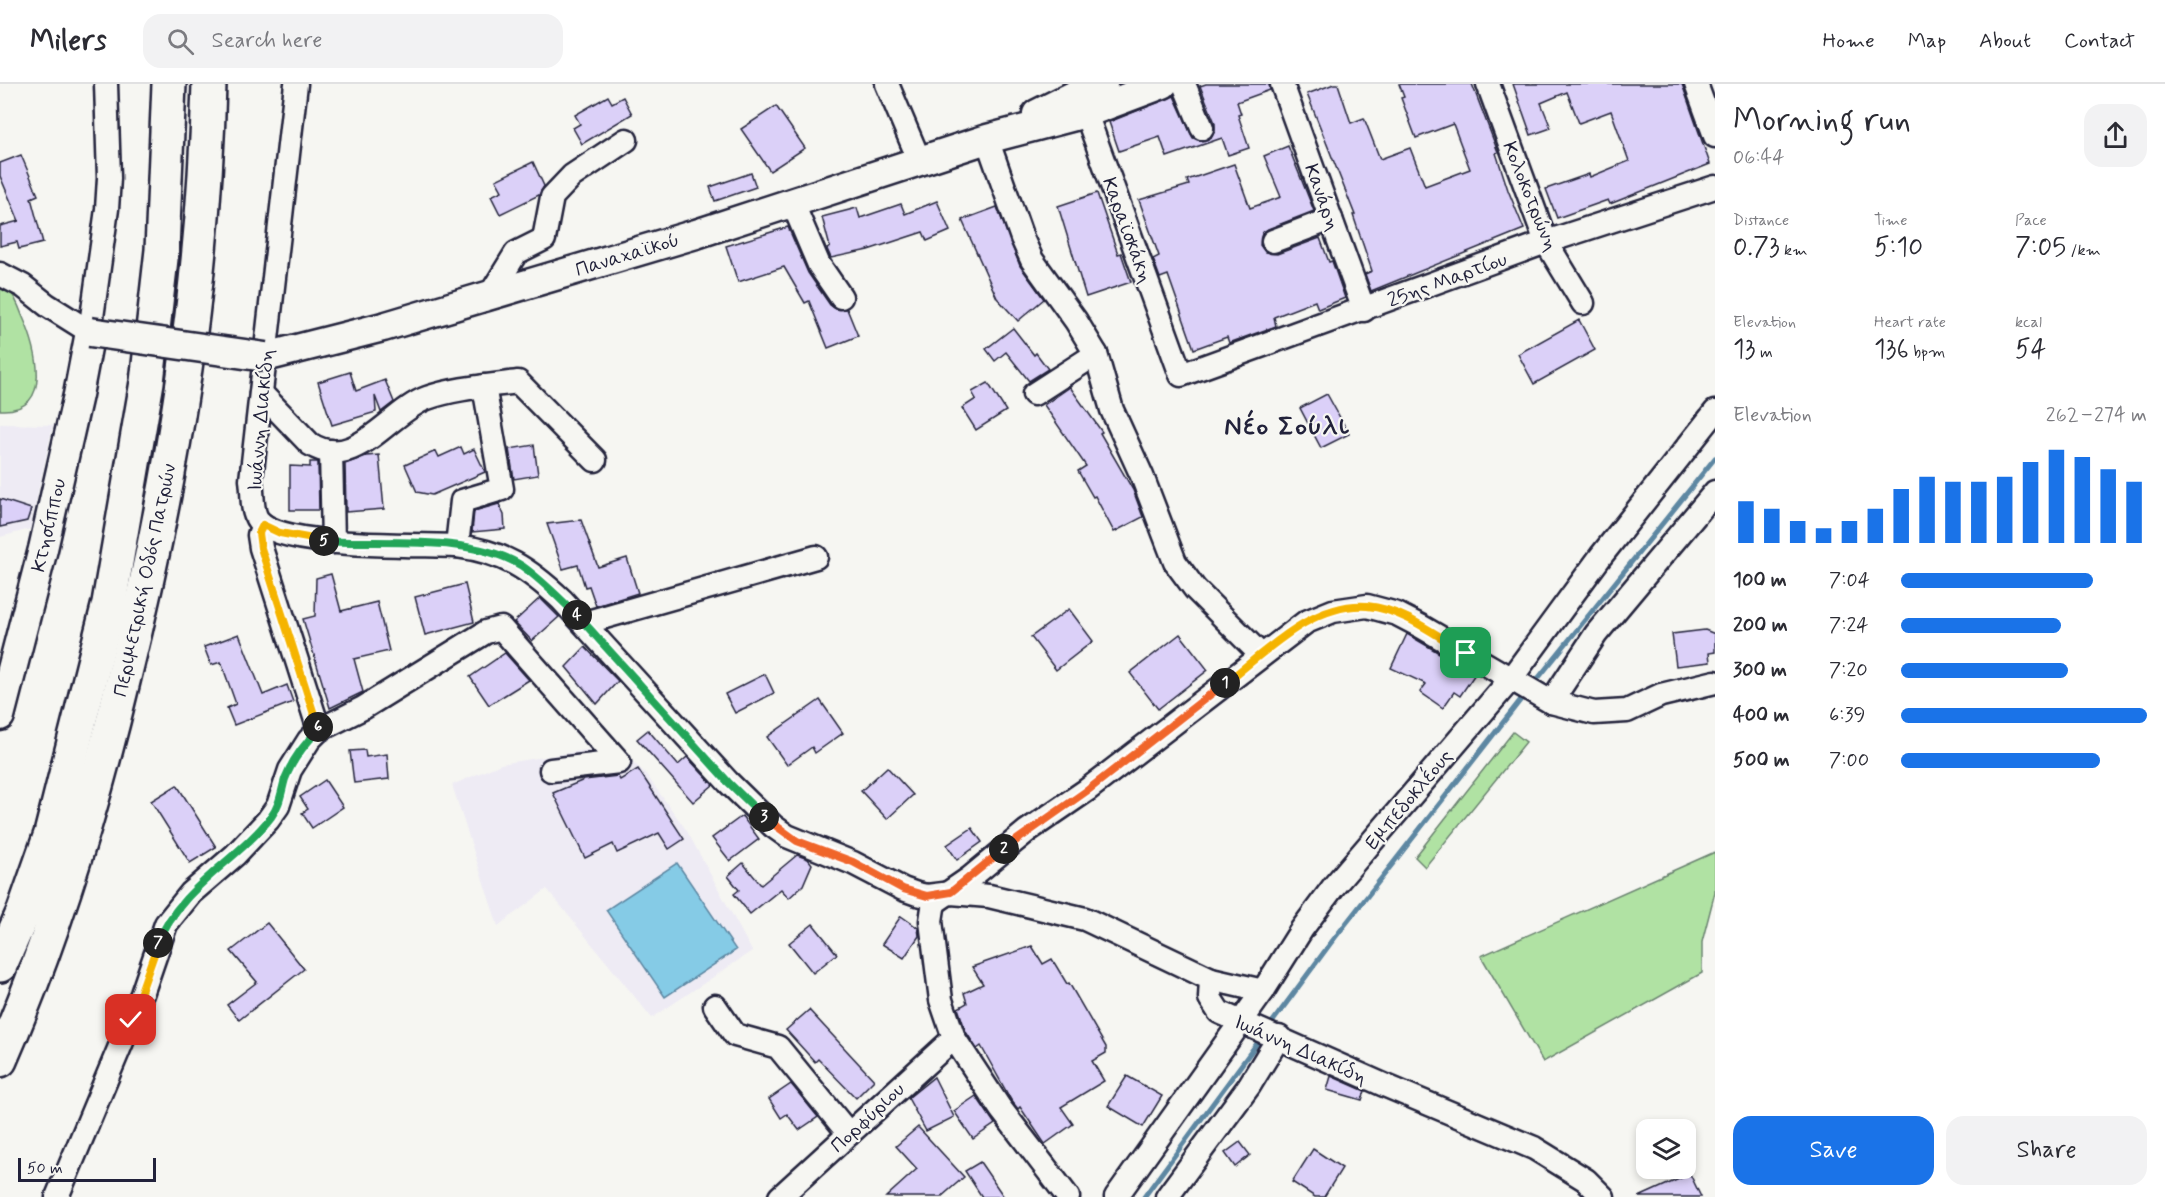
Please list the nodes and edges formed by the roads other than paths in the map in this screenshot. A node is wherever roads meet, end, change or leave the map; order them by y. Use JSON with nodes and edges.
{"nodes":[{"id":1,"x":106,"y":84,"type":"edge"},
{"id":2,"x":169,"y":84,"type":"edge"},
{"id":3,"x":209,"y":84,"type":"edge"},
{"id":4,"x":296,"y":84,"type":"edge"},
{"id":5,"x":887,"y":84,"type":"edge"},
{"id":6,"x":1162,"y":84,"type":"edge"},
{"id":7,"x":1184,"y":84,"type":"edge"},
{"id":8,"x":1282,"y":84,"type":"edge"},
{"id":9,"x":1488,"y":84,"type":"edge"},
{"id":10,"x":1696,"y":84,"type":"edge"},
{"id":11,"x":1086,"y":93,"type":"edge"},
{"id":12,"x":1202,"y":128,"type":"dead end"},
{"id":13,"x":1715,"y":136,"type":"edge"},
{"id":14,"x":987,"y":139,"type":"junction"},
{"id":15,"x":626,"y":140,"type":"dead end"},
{"id":16,"x":920,"y":162,"type":"junction"},
{"id":17,"x":1715,"y":187,"type":"edge"},
{"id":18,"x":793,"y":204,"type":"junction"},
{"id":19,"x":1331,"y":219,"type":"junction"},
{"id":20,"x":1273,"y":241,"type":"dead end"},
{"id":21,"x":1546,"y":242,"type":"junction"},
{"id":22,"x":0,"y":274,"type":"edge"},
{"id":23,"x":490,"y":295,"type":"junction"},
{"id":24,"x":841,"y":297,"type":"dead end"},
{"id":25,"x":1582,"y":303,"type":"dead end"},
{"id":26,"x":1364,"y":310,"type":"junction"},
{"id":27,"x":90,"y":332,"type":"junction"},
{"id":28,"x":1096,"y":354,"type":"junction"},
{"id":29,"x":265,"y":357,"type":"junction"},
{"id":30,"x":1181,"y":375,"type":"joint"},
{"id":31,"x":484,"y":386,"type":"junction"},
{"id":32,"x":261,"y":393,"type":"junction"},
{"id":33,"x":1034,"y":394,"type":"dead end"},
{"id":34,"x":1715,"y":412,"type":"edge"},
{"id":35,"x":331,"y":452,"type":"junction"},
{"id":36,"x":594,"y":460,"type":"dead end"},
{"id":37,"x":1715,"y":492,"type":"edge"},
{"id":38,"x":263,"y":525,"type":"junction"},
{"id":39,"x":333,"y":542,"type":"junction"},
{"id":40,"x":457,"y":546,"type":"junction"},
{"id":41,"x":816,"y":557,"type":"dead end"},
{"id":42,"x":584,"y":623,"type":"junction"},
{"id":43,"x":1261,"y":655,"type":"junction"},
{"id":44,"x":1510,"y":680,"type":"junction"},
{"id":45,"x":1715,"y":682,"type":"edge"},
{"id":46,"x":1544,"y":699,"type":"junction"},
{"id":47,"x":0,"y":717,"type":"edge"},
{"id":48,"x":319,"y":730,"type":"junction"},
{"id":49,"x":550,"y":770,"type":"dead end"},
{"id":50,"x":951,"y":892,"type":"junction"},
{"id":51,"x":0,"y":965,"type":"edge"},
{"id":52,"x":1211,"y":980,"type":"junction"},
{"id":53,"x":1263,"y":991,"type":"junction"},
{"id":54,"x":715,"y":1006,"type":"dead end"},
{"id":55,"x":1240,"y":1023,"type":"junction"},
{"id":56,"x":1279,"y":1037,"type":"junction"},
{"id":57,"x":954,"y":1038,"type":"junction"},
{"id":58,"x":0,"y":1060,"type":"edge"},
{"id":59,"x":849,"y":1134,"type":"junction"},
{"id":60,"x":57,"y":1197,"type":"edge"},
{"id":61,"x":780,"y":1197,"type":"edge"},
{"id":62,"x":1068,"y":1197,"type":"edge"},
{"id":63,"x":1116,"y":1197,"type":"edge"},
{"id":64,"x":1167,"y":1197,"type":"edge"},
{"id":65,"x":1603,"y":1197,"type":"edge"}],
"edges":[{"from":1,"to":27,"type":"street"},
{"from":2,"to":51,"type":"highway","name":"Περιμετρική Οδός Πατρών"},
{"from":3,"to":58,"type":"highway","name":"Περιμετρική Οδός Πατρών"},
{"from":4,"to":29,"type":"street","name":"Ιωάννη Διακίδη"},
{"from":5,"to":16,"type":"street"},
{"from":6,"to":11,"type":"main road","name":"Παναχαϊκού"},
{"from":7,"to":12,"type":"street"},
{"from":8,"to":19,"type":"street","name":"Κανάρη"},
{"from":9,"to":21,"type":"street","name":"Κολοκοτρώνη"},
{"from":10,"to":13,"type":"street"},
{"from":11,"to":14,"type":"main road","name":"Παναχαϊκού"},
{"from":11,"to":30,"type":"street","name":"Καραϊσκάκη"},
{"from":14,"to":16,"type":"main road","name":"Παναχαϊκού"},
{"from":14,"to":28,"type":"street"},
{"from":15,"to":23,"type":"street"},
{"from":16,"to":18,"type":"main road","name":"Παναχαϊκού"},
{"from":17,"to":21,"type":"street","name":"25ης Μαρτίου"},
{"from":18,"to":23,"type":"main road","name":"Παναχαϊκού"},
{"from":18,"to":24,"type":"street"},
{"from":19,"to":20,"type":"street"},
{"from":19,"to":26,"type":"street","name":"Κανάρη"},
{"from":21,"to":25,"type":"street","name":"Κολοκοτρώνη"},
{"from":21,"to":26,"type":"street","name":"25ης Μαρτίου"},
{"from":22,"to":27,"type":"street"},
{"from":23,"to":29,"type":"main road","name":"Παναχαϊκού"},
{"from":26,"to":30,"type":"street","name":"25ης Μαρτίου"},
{"from":27,"to":29,"type":"main road","bridge":true},
{"from":27,"to":47,"type":"main road","name":"Κτησίππου"},
{"from":28,"to":33,"type":"street"},
{"from":28,"to":43,"type":"street"},
{"from":29,"to":32,"type":"street","name":"Ιωάννη Διακίδη"},
{"from":31,"to":35,"type":"street"},
{"from":31,"to":36,"type":"street"},
{"from":31,"to":40,"type":"street"},
{"from":32,"to":35,"type":"street"},
{"from":32,"to":38,"type":"street","name":"Ιωάννη Διακίδη"},
{"from":34,"to":44,"type":"street","name":"Εμπεδοκλέους"},
{"from":35,"to":39,"type":"street"},
{"from":37,"to":46,"type":"street"},
{"from":38,"to":39,"type":"street"},
{"from":38,"to":48,"type":"street"},
{"from":39,"to":40,"type":"street"},
{"from":40,"to":42,"type":"street"},
{"from":41,"to":42,"type":"street"},
{"from":42,"to":50,"type":"street"},
{"from":43,"to":44,"type":"street"},
{"from":43,"to":50,"type":"street"},
{"from":44,"to":46,"type":"street"},
{"from":44,"to":53,"type":"street","name":"Εμπεδοκλέους"},
{"from":45,"to":46,"type":"street"},
{"from":48,"to":49,"type":"street"},
{"from":48,"to":60,"type":"street"},
{"from":50,"to":52,"type":"street"},
{"from":50,"to":57,"type":"street"},
{"from":52,"to":53,"type":"street"},
{"from":52,"to":55,"type":"street","name":"Ιωάννη Διακίδη"},
{"from":53,"to":55,"type":"street","name":"Εμπεδοκλέους"},
{"from":54,"to":59,"type":"street"},
{"from":55,"to":56,"type":"street","name":"Ιωάννη Διακίδη"},
{"from":55,"to":63,"type":"street","name":"Εμπεδοκλέους"},
{"from":56,"to":64,"type":"street"},
{"from":56,"to":65,"type":"street","name":"Ιωάννη Διακίδη"},
{"from":57,"to":59,"type":"street","name":"Πορφύριου"},
{"from":57,"to":62,"type":"street"},
{"from":59,"to":61,"type":"street","name":"Πορφύριου"}]}
